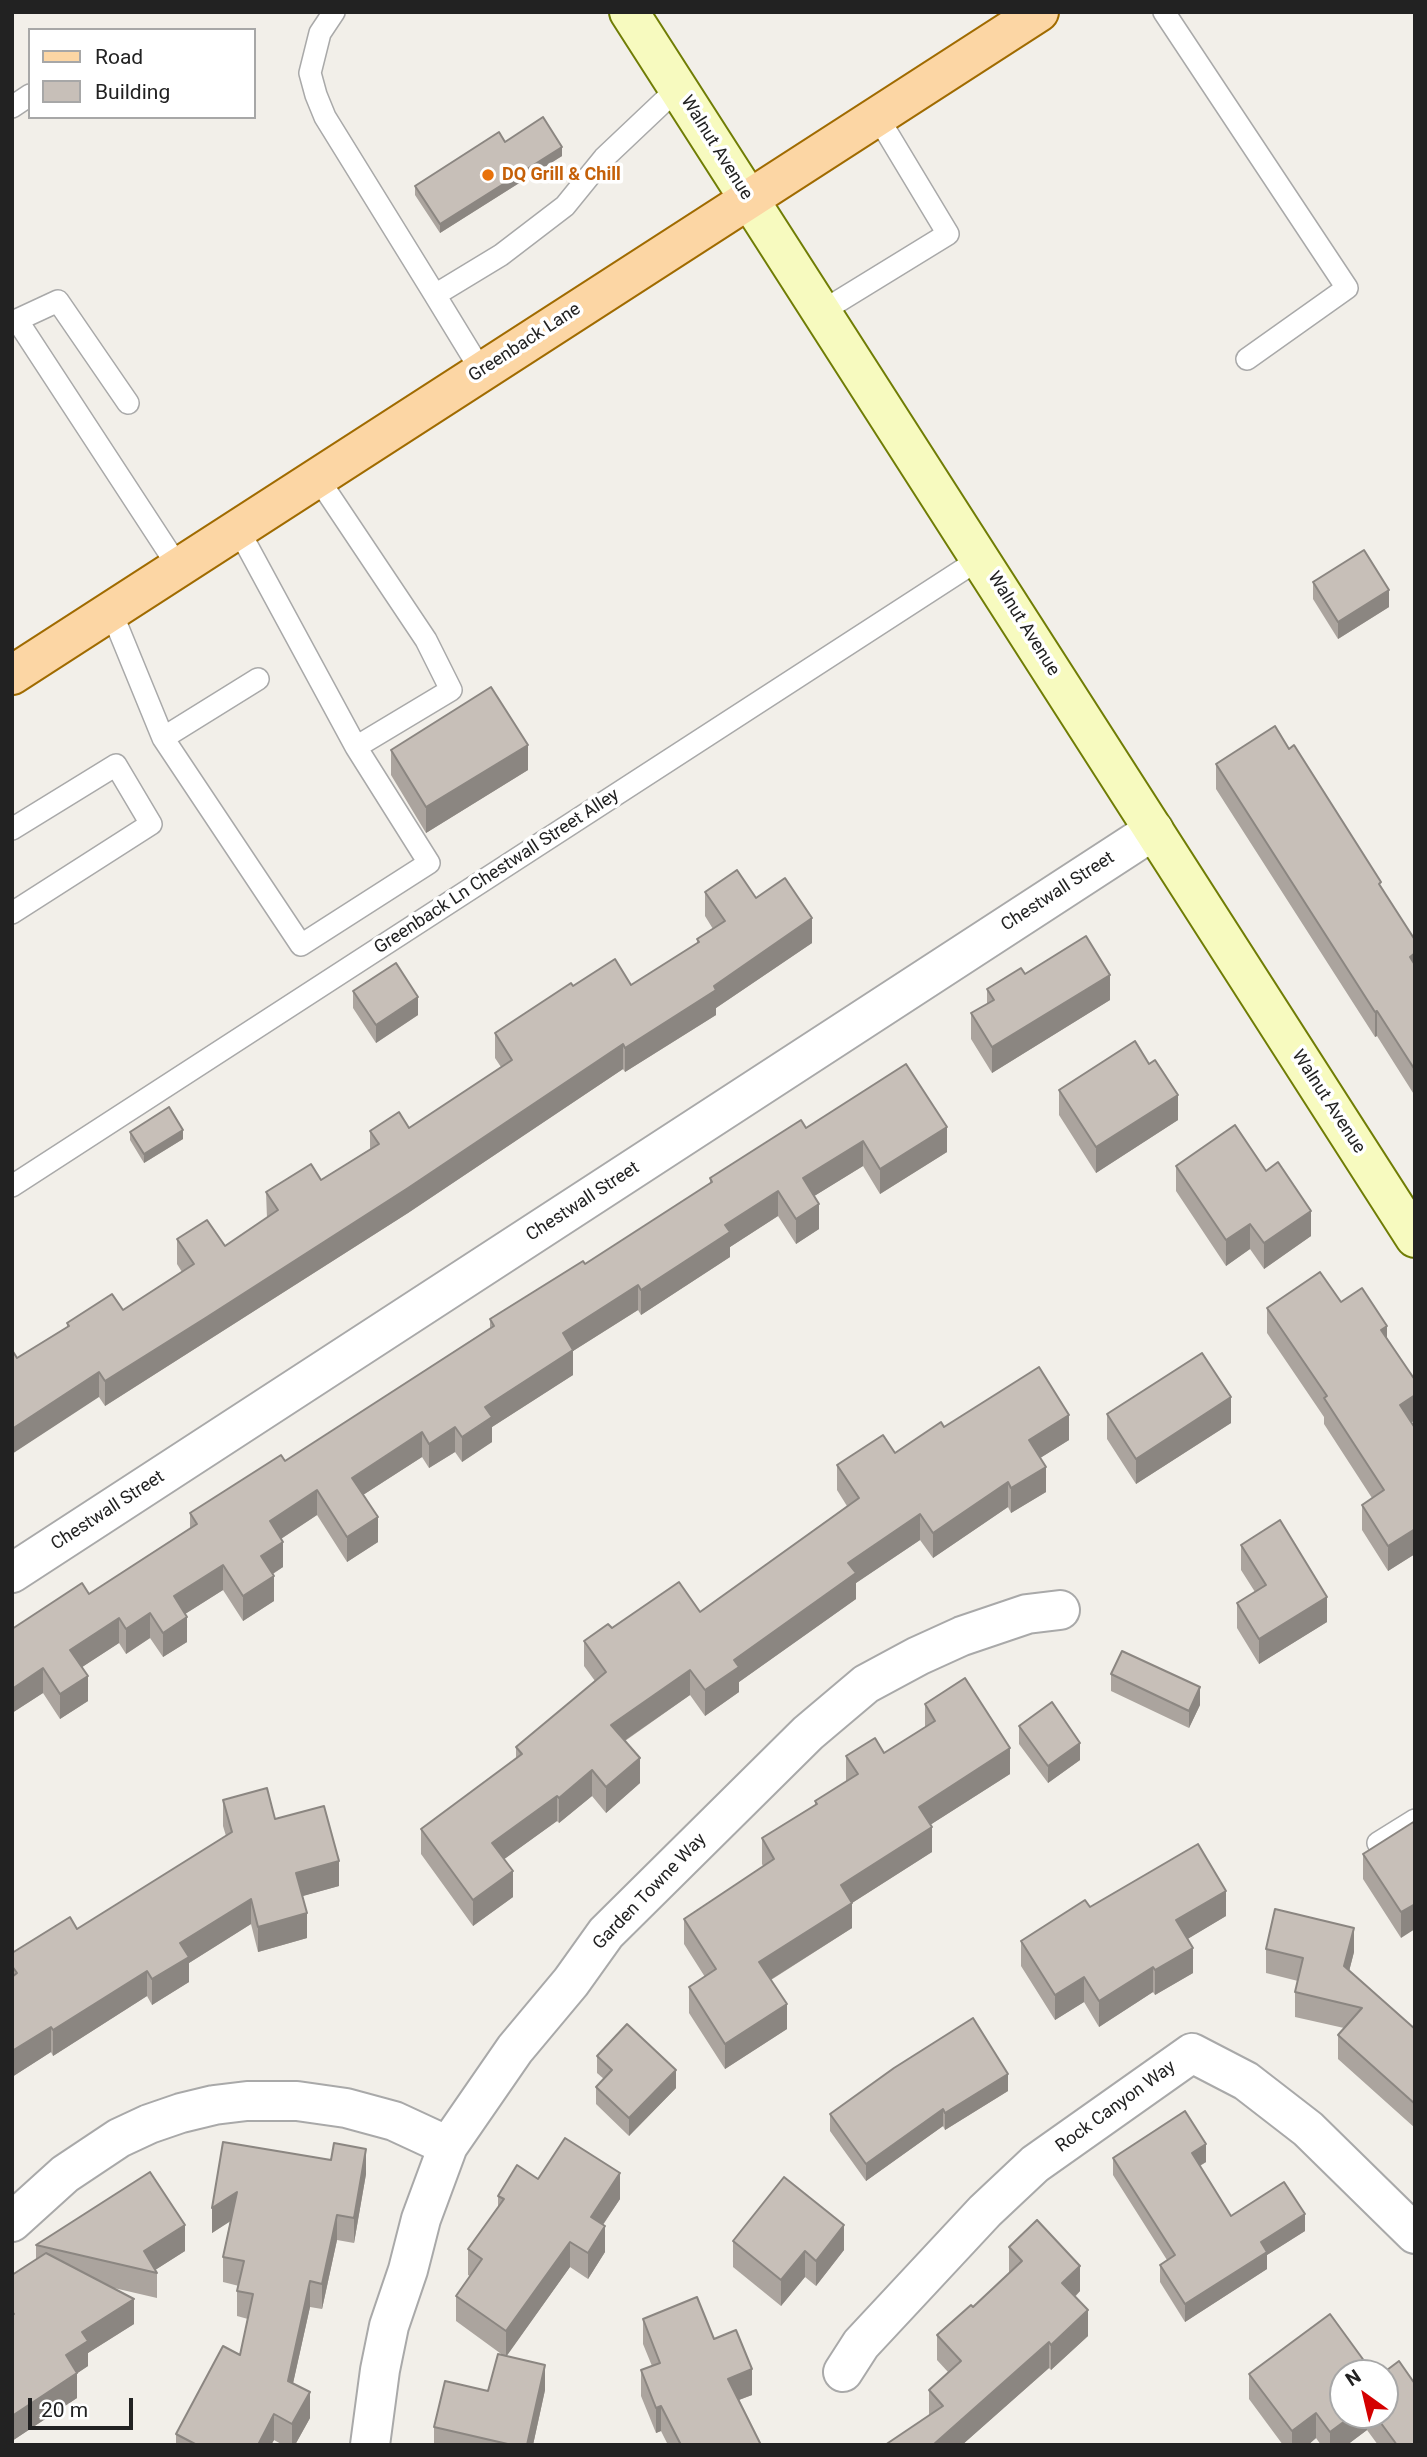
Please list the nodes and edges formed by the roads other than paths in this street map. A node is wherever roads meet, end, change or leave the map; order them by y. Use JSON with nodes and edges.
{"nodes":[{"id":1,"x":334,"y":12,"type":"edge"},
{"id":2,"x":629,"y":12,"type":"edge"},
{"id":3,"x":1039,"y":12,"type":"edge"},
{"id":4,"x":1164,"y":12,"type":"edge"},
{"id":5,"x":678,"y":88,"type":"junction"},
{"id":6,"x":28,"y":96,"type":"edge"},
{"id":7,"x":12,"y":107,"type":"edge"},
{"id":8,"x":877,"y":116,"type":"junction"},
{"id":9,"x":748,"y":199,"type":"junction"},
{"id":10,"x":435,"y":295,"type":"junction"},
{"id":11,"x":821,"y":312,"type":"junction"},
{"id":12,"x":15,"y":321,"type":"edge"},
{"id":13,"x":1247,"y":359,"type":"dead end"},
{"id":14,"x":482,"y":372,"type":"junction"},
{"id":15,"x":128,"y":403,"type":"dead end"},
{"id":16,"x":317,"y":477,"type":"junction"},
{"id":17,"x":237,"y":529,"type":"junction"},
{"id":18,"x":981,"y":558,"type":"junction"},
{"id":19,"x":179,"y":568,"type":"junction"},
{"id":20,"x":111,"y":611,"type":"junction"},
{"id":21,"x":12,"y":675,"type":"edge"},
{"id":22,"x":258,"y":679,"type":"dead end"},
{"id":23,"x":163,"y":738,"type":"junction"},
{"id":24,"x":356,"y":747,"type":"junction"},
{"id":25,"x":12,"y":829,"type":"edge"},
{"id":26,"x":1154,"y":830,"type":"junction"},
{"id":27,"x":12,"y":913,"type":"edge"},
{"id":28,"x":12,"y":1186,"type":"edge"},
{"id":29,"x":1415,"y":1238,"type":"edge"},
{"id":30,"x":12,"y":1573,"type":"edge"},
{"id":31,"x":1060,"y":1610,"type":"dead end"},
{"id":32,"x":1415,"y":1820,"type":"edge"},
{"id":33,"x":1378,"y":1843,"type":"edge"},
{"id":34,"x":448,"y":2146,"type":"junction"},
{"id":35,"x":12,"y":2222,"type":"edge"},
{"id":36,"x":1415,"y":2234,"type":"edge"},
{"id":37,"x":843,"y":2372,"type":"dead end"},
{"id":38,"x":370,"y":2445,"type":"edge"}],
"edges":[{"from":1,"to":10,"type":"lane"},
{"from":2,"to":5,"type":"street","name":"Walnut Avenue"},
{"from":3,"to":8,"type":"main road","name":"Greenback Lane"},
{"from":4,"to":13,"type":"lane"},
{"from":5,"to":9,"type":"street","name":"Walnut Avenue"},
{"from":5,"to":10,"type":"lane"},
{"from":6,"to":7,"type":"lane"},
{"from":8,"to":9,"type":"main road","name":"Greenback Lane"},
{"from":8,"to":11,"type":"lane"},
{"from":9,"to":11,"type":"street","name":"Walnut Avenue"},
{"from":9,"to":14,"type":"main road","name":"Greenback Lane"},
{"from":10,"to":14,"type":"lane"},
{"from":11,"to":18,"type":"street","name":"Walnut Avenue"},
{"from":12,"to":15,"type":"lane"},
{"from":12,"to":19,"type":"lane"},
{"from":14,"to":16,"type":"main road","name":"Greenback Lane"},
{"from":16,"to":17,"type":"main road","name":"Greenback Lane"},
{"from":16,"to":24,"type":"lane"},
{"from":17,"to":19,"type":"main road","name":"Greenback Lane"},
{"from":17,"to":24,"type":"lane"},
{"from":18,"to":26,"type":"street","name":"Walnut Avenue"},
{"from":18,"to":28,"type":"lane","name":"Greenback Ln Chestwall Street Alley"},
{"from":19,"to":20,"type":"main road","name":"Greenback Lane"},
{"from":20,"to":21,"type":"main road","name":"Greenback Lane"},
{"from":20,"to":23,"type":"lane"},
{"from":22,"to":23,"type":"lane"},
{"from":23,"to":24,"type":"lane"},
{"from":25,"to":27,"type":"lane"},
{"from":26,"to":29,"type":"street","name":"Walnut Avenue"},
{"from":26,"to":30,"type":"street","name":"Chestwall Street"},
{"from":31,"to":34,"type":"street","name":"Garden Towne Way"},
{"from":32,"to":33,"type":"lane"},
{"from":34,"to":35,"type":"street"},
{"from":34,"to":38,"type":"street","name":"Garden Towne Way"},
{"from":36,"to":37,"type":"street","name":"Rock Canyon Way"}]}
